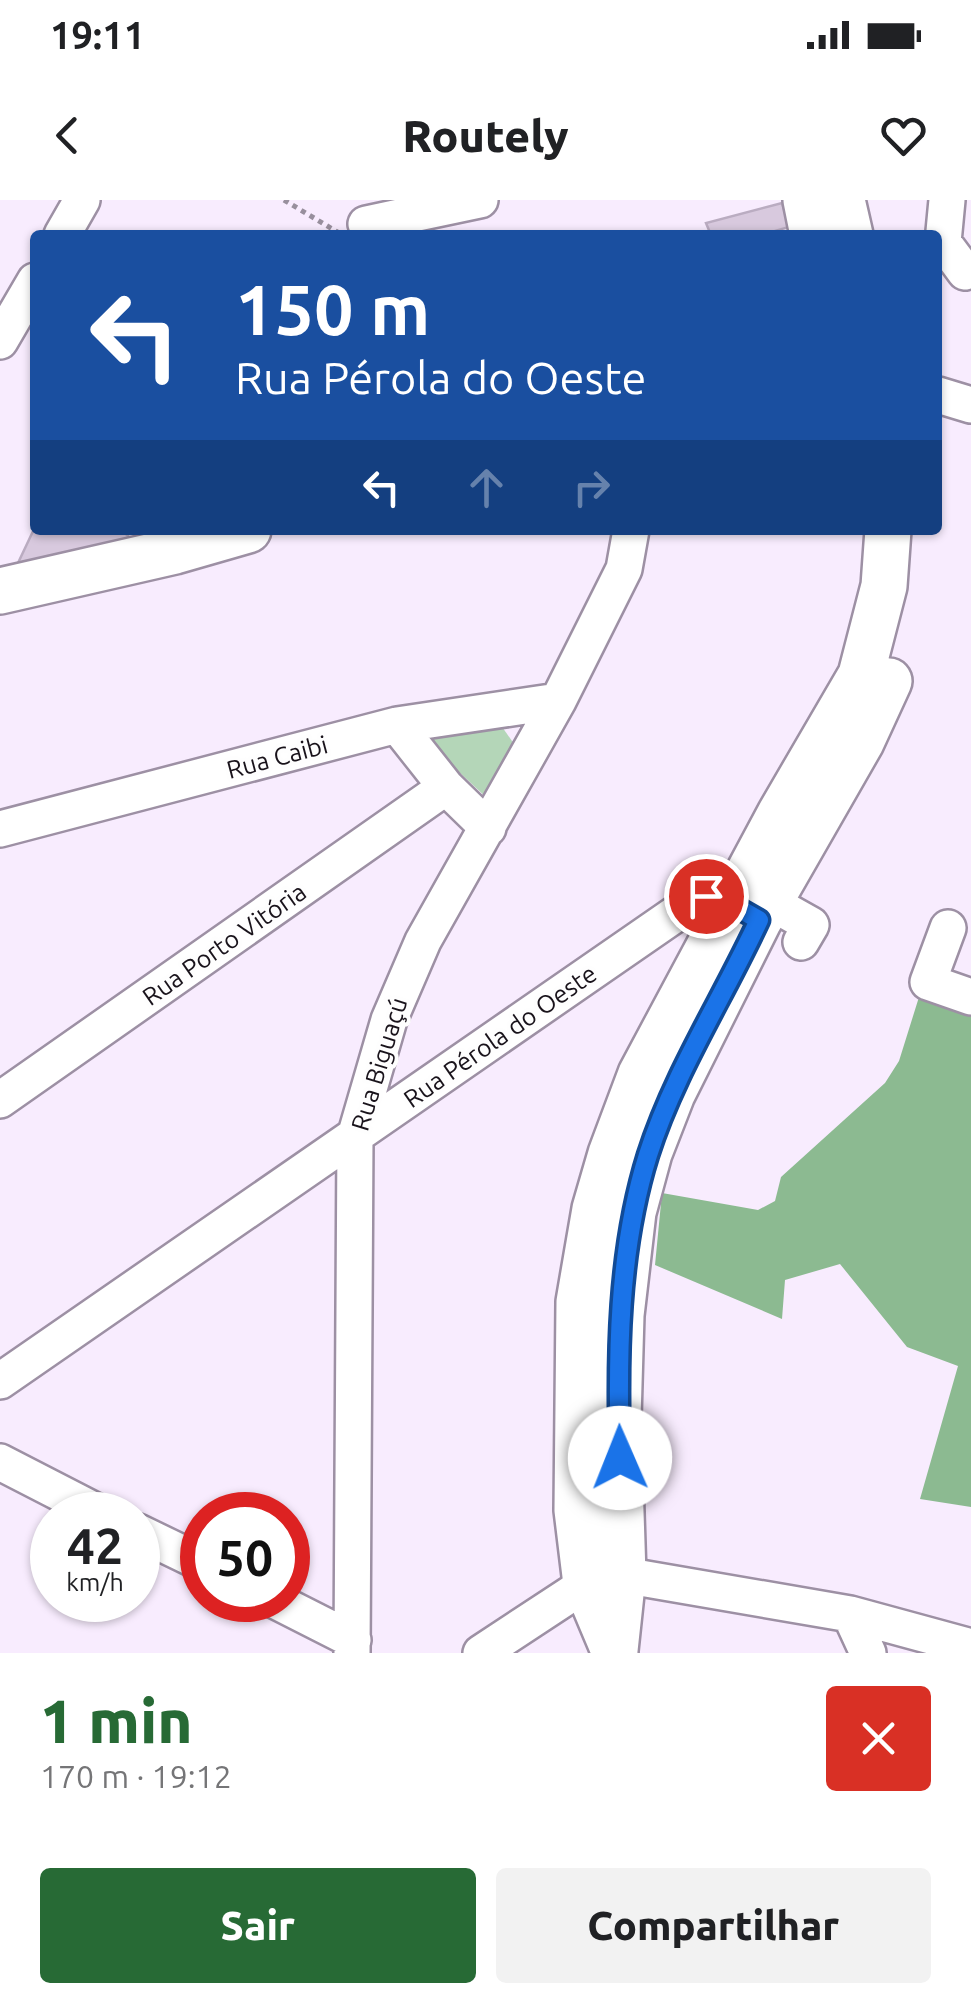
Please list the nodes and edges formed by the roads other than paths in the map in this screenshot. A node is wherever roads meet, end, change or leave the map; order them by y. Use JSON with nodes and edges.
{"nodes":[{"id":1,"x":82,"y":200,"type":"edge"},
{"id":2,"x":480,"y":200,"type":"edge"},
{"id":3,"x":806,"y":200,"type":"edge"},
{"id":4,"x":842,"y":200,"type":"edge"},
{"id":5,"x":947,"y":200,"type":"edge"},
{"id":6,"x":362,"y":224,"type":"edge"},
{"id":7,"x":65,"y":230,"type":"edge"},
{"id":8,"x":813,"y":230,"type":"edge"},
{"id":9,"x":849,"y":230,"type":"edge"},
{"id":10,"x":965,"y":272,"type":"dead end"},
{"id":11,"x":30,"y":290,"type":"edge"},
{"id":12,"x":0,"y":341,"type":"edge"},
{"id":13,"x":942,"y":396,"type":"edge"},
{"id":14,"x":971,"y":405,"type":"edge"},
{"id":15,"x":214,"y":535,"type":"edge"},
{"id":16,"x":630,"y":535,"type":"edge"},
{"id":17,"x":888,"y":535,"type":"edge"},
{"id":18,"x":917,"y":535,"type":"edge"},
{"id":19,"x":181,"y":540,"type":"edge"},
{"id":20,"x":0,"y":591,"type":"edge"},
{"id":21,"x":558,"y":700,"type":"junction"},
{"id":22,"x":397,"y":725,"type":"junction"},
{"id":23,"x":446,"y":787,"type":"junction"},
{"id":24,"x":488,"y":828,"type":"junction"},
{"id":25,"x":0,"y":829,"type":"edge"},
{"id":26,"x":753,"y":909,"type":"junction"},
{"id":27,"x":948,"y":928,"type":"dead end"},
{"id":28,"x":806,"y":934,"type":"dead end"},
{"id":29,"x":971,"y":997,"type":"edge"},
{"id":30,"x":0,"y":1100,"type":"edge"},
{"id":31,"x":355,"y":1137,"type":"junction"},
{"id":32,"x":0,"y":1381,"type":"edge"},
{"id":33,"x":0,"y":1462,"type":"edge"},
{"id":34,"x":58,"y":1492,"type":"edge"},
{"id":35,"x":605,"y":1580,"type":"junction"},
{"id":36,"x":850,"y":1614,"type":"junction"},
{"id":37,"x":310,"y":1622,"type":"edge"},
{"id":38,"x":971,"y":1646,"type":"edge"},
{"id":39,"x":352,"y":1647,"type":"edge"},
{"id":40,"x":615,"y":1652,"type":"edge"},
{"id":41,"x":480,"y":1653,"type":"edge"},
{"id":42,"x":868,"y":1653,"type":"edge"}],
"edges":[{"from":1,"to":7,"type":"street"},
{"from":2,"to":6,"type":"street"},
{"from":3,"to":8,"type":"main road"},
{"from":4,"to":9,"type":"main road"},
{"from":5,"to":10,"type":"street"},
{"from":11,"to":12,"type":"street"},
{"from":13,"to":14,"type":"street"},
{"from":15,"to":19,"type":"main road"},
{"from":16,"to":21,"type":"street","name":"Rua Biguaçú"},
{"from":17,"to":26,"type":"main road"},
{"from":18,"to":26,"type":"main road"},
{"from":19,"to":20,"type":"main road"},
{"from":21,"to":22,"type":"street","name":"Rua Caibi"},
{"from":21,"to":24,"type":"street","name":"Rua Biguaçú"},
{"from":22,"to":23,"type":"street"},
{"from":22,"to":25,"type":"street","name":"Rua Caibi"},
{"from":23,"to":24,"type":"street"},
{"from":23,"to":30,"type":"street","name":"Rua Porto Vitória"},
{"from":24,"to":31,"type":"street","name":"Rua Biguaçú"},
{"from":26,"to":28,"type":"street"},
{"from":26,"to":31,"type":"street","name":"Rua Pérola do Oeste"},
{"from":26,"to":35,"type":"main road"},
{"from":27,"to":29,"type":"street"},
{"from":31,"to":32,"type":"street","name":"Rua Pérola do Oeste"},
{"from":31,"to":39,"type":"street","name":"Rua Biguaçú"},
{"from":33,"to":34,"type":"street"},
{"from":35,"to":36,"type":"street"},
{"from":35,"to":40,"type":"main road"},
{"from":35,"to":41,"type":"street"},
{"from":36,"to":38,"type":"street"},
{"from":36,"to":42,"type":"street"},
{"from":37,"to":39,"type":"street"}]}
